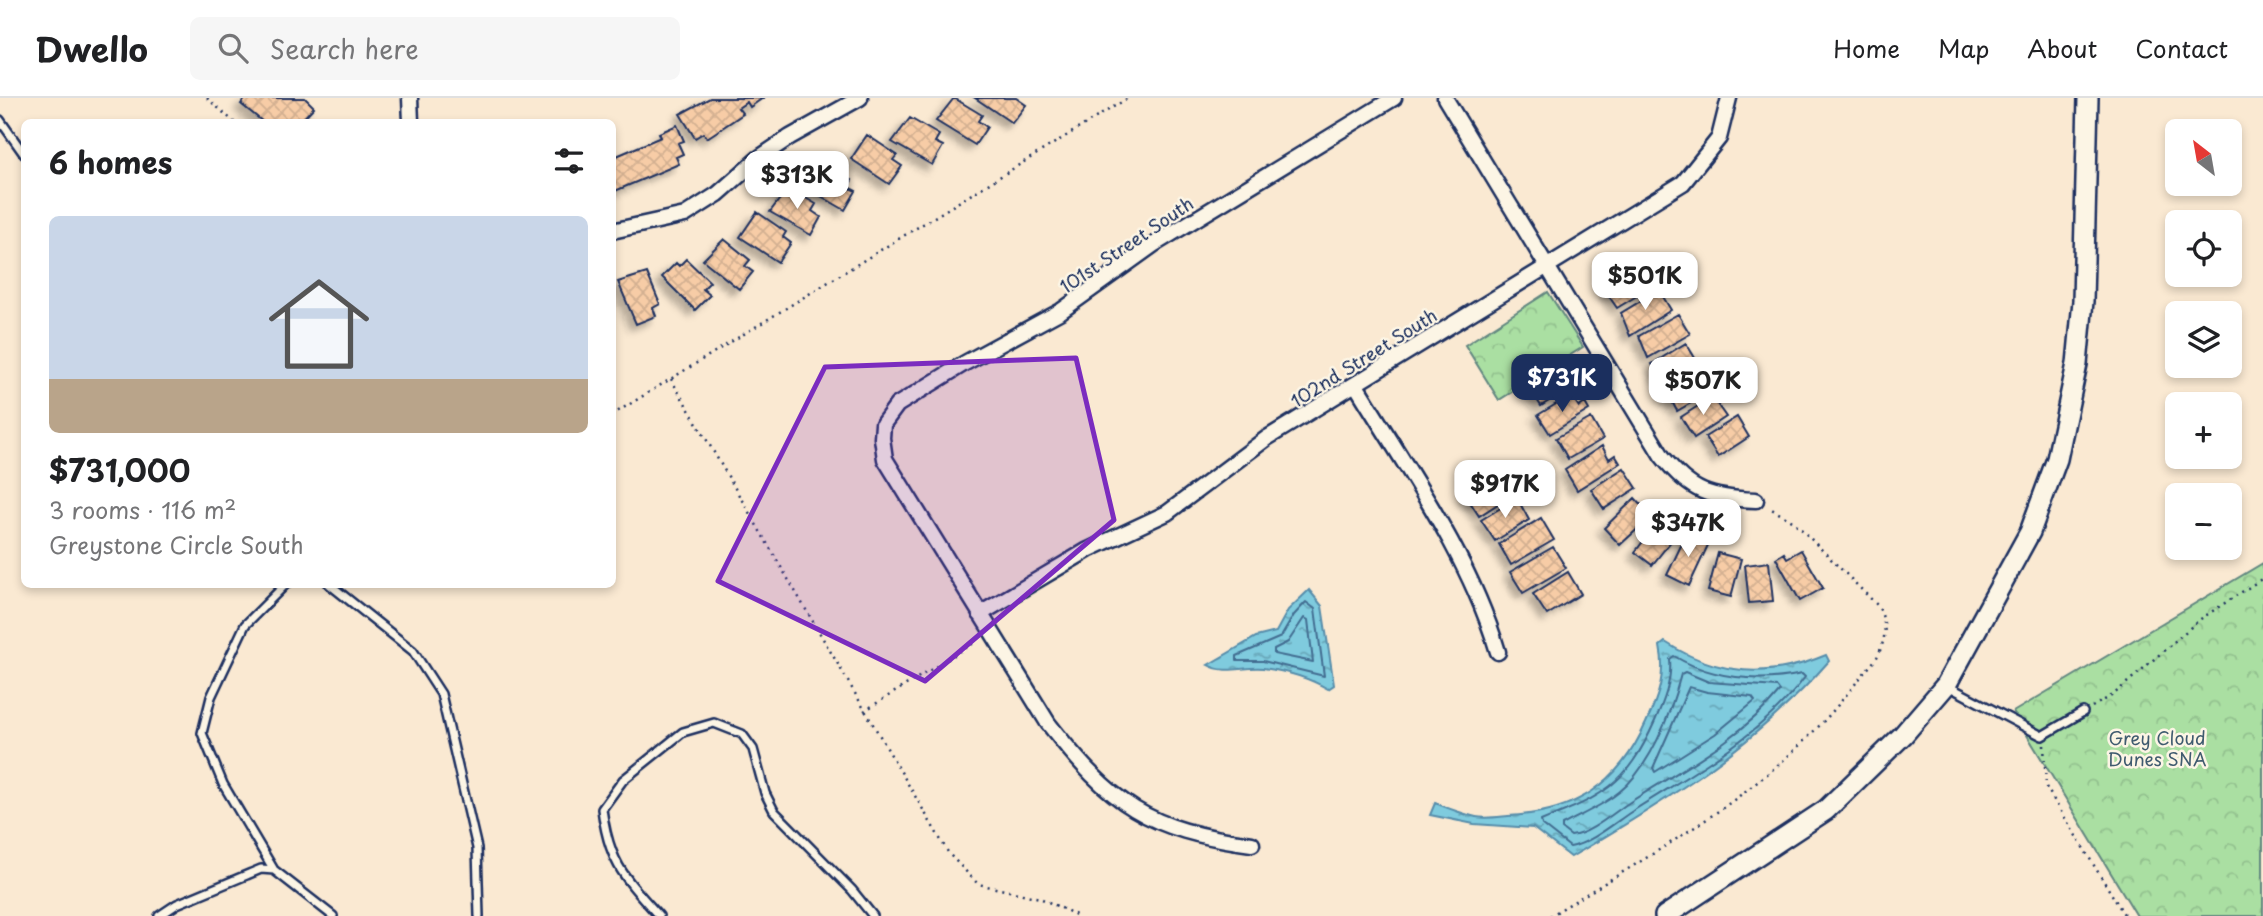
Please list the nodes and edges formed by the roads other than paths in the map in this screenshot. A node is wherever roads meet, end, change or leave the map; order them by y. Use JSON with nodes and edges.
{"nodes":[{"id":1,"x":410,"y":98,"type":"edge"},
{"id":2,"x":860,"y":98,"type":"edge"},
{"id":3,"x":1394,"y":98,"type":"edge"},
{"id":4,"x":1445,"y":98,"type":"edge"},
{"id":5,"x":1729,"y":98,"type":"edge"},
{"id":6,"x":2088,"y":98,"type":"edge"},
{"id":7,"x":411,"y":119,"type":"edge"},
{"id":8,"x":0,"y":120,"type":"edge"},
{"id":9,"x":21,"y":150,"type":"edge"},
{"id":10,"x":616,"y":231,"type":"edge"},
{"id":11,"x":1547,"y":266,"type":"junction"},
{"id":12,"x":1356,"y":385,"type":"junction"},
{"id":13,"x":1756,"y":500,"type":"road end"},
{"id":14,"x":282,"y":588,"type":"edge"},
{"id":15,"x":333,"y":588,"type":"edge"},
{"id":16,"x":980,"y":614,"type":"junction"},
{"id":17,"x":1498,"y":652,"type":"dead end"},
{"id":18,"x":1946,"y":685,"type":"junction"},
{"id":19,"x":2083,"y":712,"type":"road end"},
{"id":20,"x":1252,"y":844,"type":"dead end"},
{"id":21,"x":274,"y":870,"type":"junction"},
{"id":22,"x":159,"y":916,"type":"edge"},
{"id":23,"x":333,"y":916,"type":"edge"},
{"id":24,"x":478,"y":916,"type":"edge"},
{"id":25,"x":659,"y":916,"type":"edge"},
{"id":26,"x":873,"y":916,"type":"edge"},
{"id":27,"x":1665,"y":916,"type":"edge"}],
"edges":[{"from":1,"to":7,"type":"street"},
{"from":2,"to":10,"type":"street"},
{"from":3,"to":16,"type":"street","name":"101st Street South"},
{"from":4,"to":11,"type":"street"},
{"from":5,"to":11,"type":"street","name":"102nd Street South"},
{"from":6,"to":18,"type":"street"},
{"from":8,"to":9,"type":"lane"},
{"from":11,"to":12,"type":"street","name":"102nd Street South"},
{"from":11,"to":13,"type":"street"},
{"from":12,"to":16,"type":"street","name":"102nd Street South"},
{"from":12,"to":17,"type":"street"},
{"from":14,"to":21,"type":"lane"},
{"from":15,"to":24,"type":"lane"},
{"from":16,"to":20,"type":"street"},
{"from":18,"to":19,"type":"lane"},
{"from":18,"to":27,"type":"street"},
{"from":21,"to":22,"type":"lane"},
{"from":21,"to":23,"type":"lane"},
{"from":25,"to":26,"type":"lane"}]}
